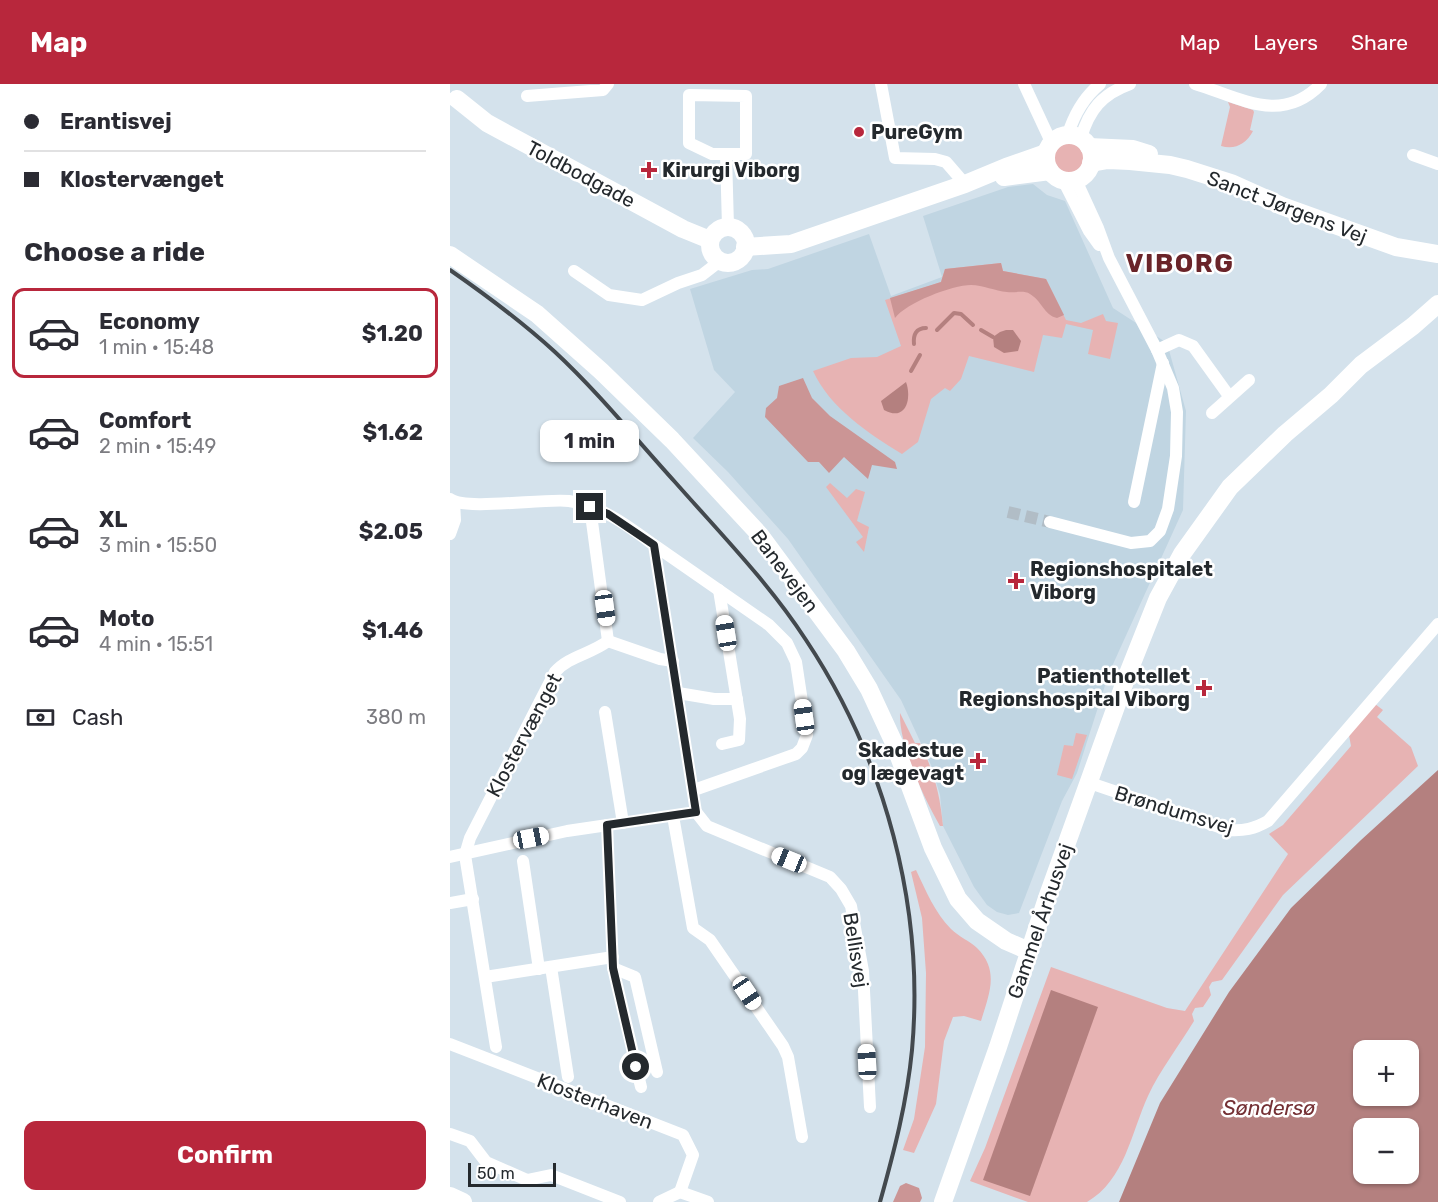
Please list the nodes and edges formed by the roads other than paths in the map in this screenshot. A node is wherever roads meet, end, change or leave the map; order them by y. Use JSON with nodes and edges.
{"nodes":[{"id":1,"x":881,"y":84,"type":"edge"},
{"id":2,"x":1024,"y":84,"type":"edge"},
{"id":3,"x":1100,"y":84,"type":"edge"},
{"id":4,"x":1130,"y":84,"type":"edge"},
{"id":5,"x":1195,"y":84,"type":"edge"},
{"id":6,"x":1321,"y":84,"type":"edge"},
{"id":7,"x":606,"y":87,"type":"edge"},
{"id":8,"x":456,"y":96,"type":"edge"},
{"id":9,"x":527,"y":96,"type":"dead end"},
{"id":10,"x":1071,"y":146,"type":"junction"},
{"id":11,"x":726,"y":154,"type":"junction"},
{"id":12,"x":1413,"y":155,"type":"dead end"},
{"id":13,"x":1438,"y":164,"type":"edge"},
{"id":14,"x":1063,"y":177,"type":"junction"},
{"id":15,"x":964,"y":184,"type":"junction"},
{"id":16,"x":728,"y":227,"type":"junction"},
{"id":17,"x":710,"y":240,"type":"junction"},
{"id":18,"x":745,"y":247,"type":"junction"},
{"id":19,"x":1404,"y":250,"type":"junction"},
{"id":20,"x":1438,"y":254,"type":"edge"},
{"id":21,"x":450,"y":255,"type":"edge"},
{"id":22,"x":720,"y":261,"type":"junction"},
{"id":23,"x":1438,"y":268,"type":"edge"},
{"id":24,"x":574,"y":271,"type":"dead end"},
{"id":25,"x":1438,"y":304,"type":"edge"},
{"id":26,"x":1438,"y":321,"type":"edge"},
{"id":27,"x":1156,"y":350,"type":"junction"},
{"id":28,"x":1163,"y":363,"type":"junction"},
{"id":29,"x":1249,"y":380,"type":"dead end"},
{"id":30,"x":1331,"y":395,"type":"junction"},
{"id":31,"x":1174,"y":396,"type":"junction"},
{"id":32,"x":1229,"y":396,"type":"junction"},
{"id":33,"x":1212,"y":413,"type":"dead end"},
{"id":34,"x":1152,"y":416,"type":"junction"},
{"id":35,"x":452,"y":501,"type":"edge"},
{"id":36,"x":1134,"y":502,"type":"dead end"},
{"id":37,"x":590,"y":507,"type":"junction"},
{"id":38,"x":1050,"y":522,"type":"tunnel mouth"},
{"id":39,"x":450,"y":534,"type":"edge"},
{"id":40,"x":654,"y":545,"type":"junction"},
{"id":41,"x":719,"y":590,"type":"junction"},
{"id":42,"x":1438,"y":624,"type":"edge"},
{"id":43,"x":608,"y":641,"type":"junction"},
{"id":44,"x":673,"y":662,"type":"junction"},
{"id":45,"x":678,"y":693,"type":"junction"},
{"id":46,"x":737,"y":699,"type":"junction"},
{"id":47,"x":605,"y":712,"type":"dead end"},
{"id":48,"x":722,"y":744,"type":"dead end"},
{"id":49,"x":1090,"y":783,"type":"junction"},
{"id":50,"x":694,"y":790,"type":"junction"},
{"id":51,"x":696,"y":812,"type":"junction"},
{"id":52,"x":673,"y":816,"type":"junction"},
{"id":53,"x":623,"y":823,"type":"junction"},
{"id":54,"x":607,"y":825,"type":"junction"},
{"id":55,"x":465,"y":855,"type":"junction"},
{"id":56,"x":450,"y":857,"type":"edge"},
{"id":57,"x":524,"y":861,"type":"dead end"},
{"id":58,"x":473,"y":899,"type":"junction"},
{"id":59,"x":450,"y":903,"type":"edge"},
{"id":60,"x":1029,"y":951,"type":"junction"},
{"id":61,"x":613,"y":963,"type":"junction"},
{"id":62,"x":545,"y":968,"type":"junction"},
{"id":63,"x":485,"y":977,"type":"junction"},
{"id":64,"x":450,"y":1044,"type":"edge"},
{"id":65,"x":496,"y":1047,"type":"dead end"},
{"id":66,"x":657,"y":1072,"type":"dead end"},
{"id":67,"x":568,"y":1077,"type":"dead end"},
{"id":68,"x":641,"y":1087,"type":"dead end"},
{"id":69,"x":870,"y":1107,"type":"dead end"},
{"id":70,"x":450,"y":1134,"type":"edge"},
{"id":71,"x":802,"y":1137,"type":"dead end"},
{"id":72,"x":680,"y":1192,"type":"junction"},
{"id":73,"x":450,"y":1196,"type":"edge"},
{"id":74,"x":464,"y":1202,"type":"edge"},
{"id":75,"x":620,"y":1202,"type":"edge"},
{"id":76,"x":659,"y":1202,"type":"edge"},
{"id":77,"x":708,"y":1202,"type":"edge"},
{"id":78,"x":943,"y":1202,"type":"edge"}],
"edges":[{"from":1,"to":15,"type":"street"},
{"from":2,"to":10,"type":"street"},
{"from":3,"to":10,"type":"street"},
{"from":4,"to":10,"type":"street"},
{"from":5,"to":6,"type":"street"},
{"from":7,"to":9,"type":"street"},
{"from":8,"to":17,"type":"main road","name":"Toldbodgade"},
{"from":10,"to":14,"type":"main road"},
{"from":10,"to":14,"type":"main road"},
{"from":10,"to":15,"type":"main road"},
{"from":10,"to":19,"type":"main road","name":"Sanct Jørgens Vej"},
{"from":11,"to":11,"type":"street"},
{"from":11,"to":16,"type":"street"},
{"from":12,"to":13,"type":"street"},
{"from":14,"to":15,"type":"main road"},
{"from":14,"to":27,"type":"street"},
{"from":15,"to":18,"type":"main road"},
{"from":16,"to":17,"type":"main road"},
{"from":16,"to":18,"type":"main road"},
{"from":17,"to":22,"type":"main road"},
{"from":18,"to":22,"type":"main road"},
{"from":19,"to":20,"type":"main road","name":"Sanct Jørgens Vej"},
{"from":19,"to":23,"type":"main road","name":"Sanct Jørgens Vej"},
{"from":21,"to":60,"type":"main road","name":"Banevejen"},
{"from":22,"to":24,"type":"street"},
{"from":25,"to":30,"type":"main road"},
{"from":26,"to":30,"type":"main road"},
{"from":27,"to":28,"type":"street"},
{"from":27,"to":32,"type":"street"},
{"from":28,"to":31,"type":"street"},
{"from":28,"to":34,"type":"street"},
{"from":29,"to":32,"type":"street"},
{"from":30,"to":49,"type":"main road","name":"Gammel Århusvej"},
{"from":31,"to":34,"type":"street"},
{"from":31,"to":38,"type":"street"},
{"from":32,"to":33,"type":"street"},
{"from":34,"to":36,"type":"street"},
{"from":35,"to":37,"type":"street"},
{"from":35,"to":39,"type":"street"},
{"from":37,"to":40,"type":"street"},
{"from":37,"to":43,"type":"street"},
{"from":40,"to":41,"type":"street"},
{"from":40,"to":44,"type":"street"},
{"from":41,"to":46,"type":"street"},
{"from":41,"to":50,"type":"street"},
{"from":42,"to":49,"type":"street","name":"Brøndumsvej"},
{"from":43,"to":44,"type":"street"},
{"from":43,"to":55,"type":"street","name":"Klostervænget"},
{"from":44,"to":45,"type":"street"},
{"from":45,"to":46,"type":"street"},
{"from":45,"to":50,"type":"street"},
{"from":46,"to":48,"type":"street"},
{"from":47,"to":53,"type":"street"},
{"from":49,"to":60,"type":"main road","name":"Gammel Århusvej"},
{"from":50,"to":51,"type":"street"},
{"from":51,"to":52,"type":"street"},
{"from":51,"to":69,"type":"street","name":"Bellisvej"},
{"from":52,"to":53,"type":"street"},
{"from":52,"to":71,"type":"street"},
{"from":53,"to":54,"type":"street"},
{"from":54,"to":55,"type":"street"},
{"from":54,"to":61,"type":"street"},
{"from":55,"to":56,"type":"street"},
{"from":55,"to":58,"type":"street"},
{"from":57,"to":62,"type":"street"},
{"from":58,"to":59,"type":"street"},
{"from":58,"to":63,"type":"street"},
{"from":60,"to":78,"type":"main road","name":"Gammel Århusvej"},
{"from":61,"to":62,"type":"street"},
{"from":61,"to":66,"type":"street"},
{"from":61,"to":68,"type":"street"},
{"from":62,"to":63,"type":"street"},
{"from":62,"to":67,"type":"street"},
{"from":63,"to":65,"type":"street"},
{"from":64,"to":72,"type":"street","name":"Klosterhaven"},
{"from":70,"to":75,"type":"street"},
{"from":72,"to":76,"type":"street"},
{"from":72,"to":77,"type":"street"},
{"from":73,"to":74,"type":"main road"}]}
